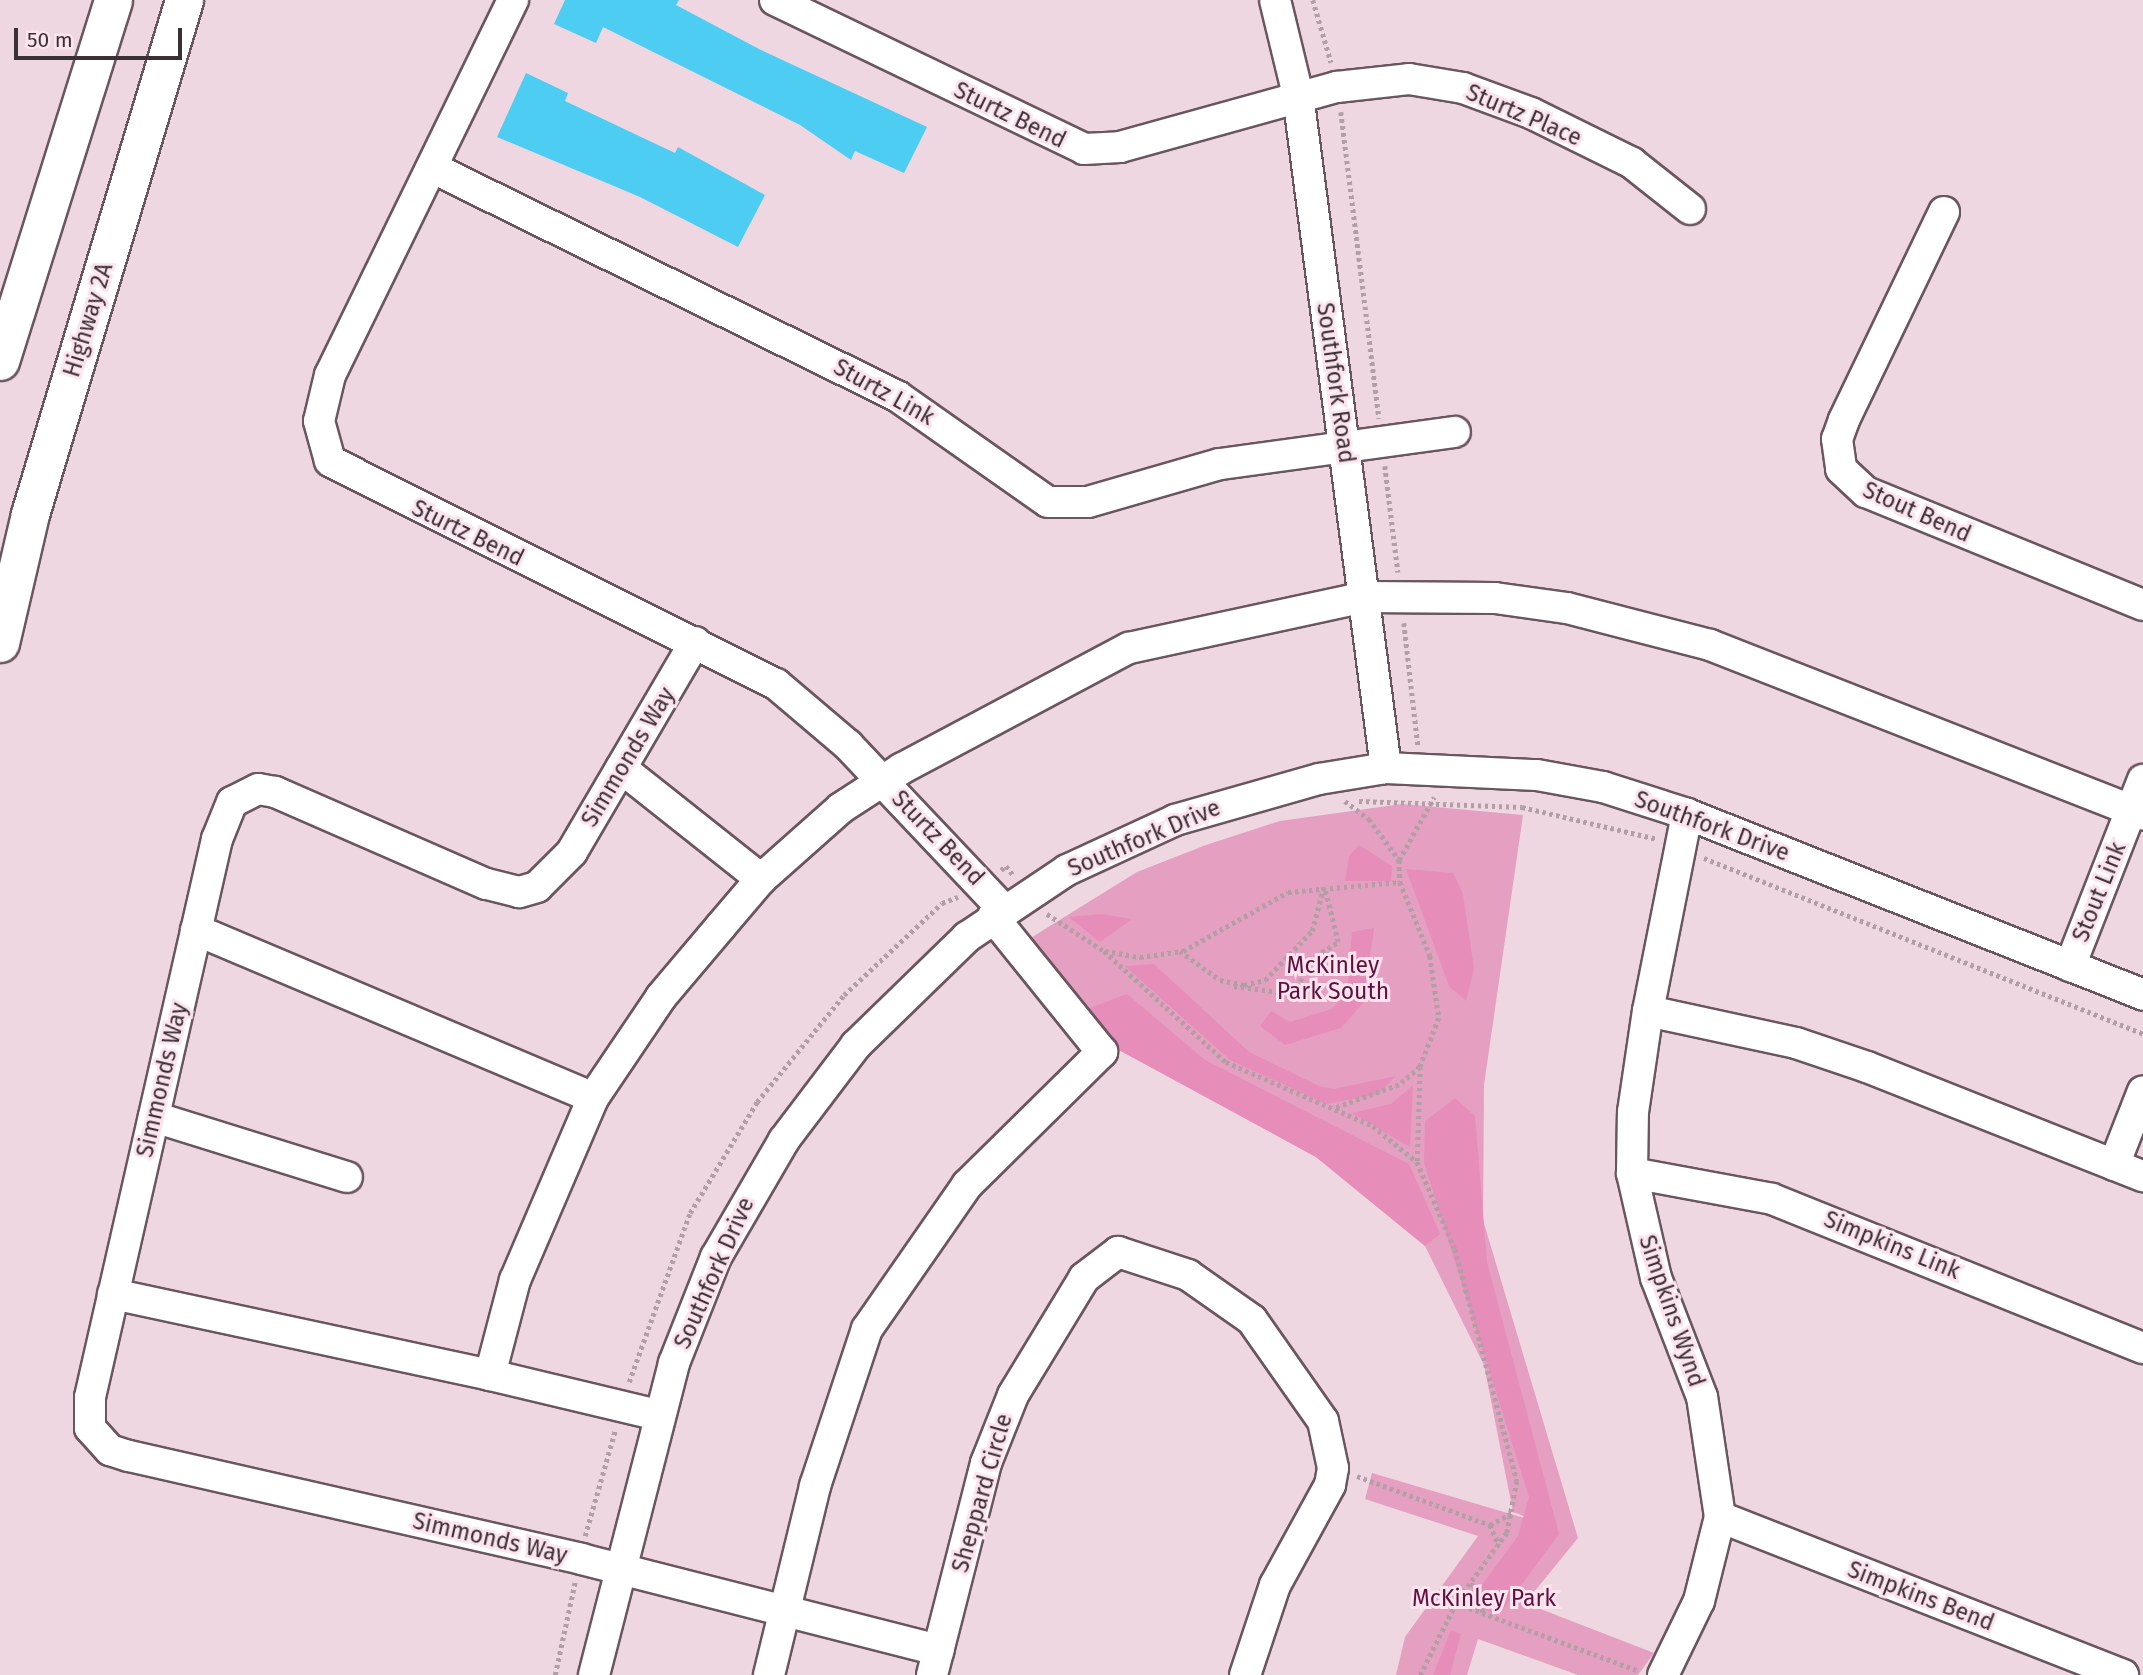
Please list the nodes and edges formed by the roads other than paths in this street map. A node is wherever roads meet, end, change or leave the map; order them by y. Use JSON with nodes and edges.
{"nodes":[{"id":1,"x":113,"y":0,"type":"edge"},
{"id":2,"x":184,"y":0,"type":"edge"},
{"id":3,"x":513,"y":0,"type":"edge"},
{"id":4,"x":775,"y":0,"type":"edge"},
{"id":5,"x":1275,"y":0,"type":"edge"},
{"id":6,"x":1298,"y":95,"type":"junction"},
{"id":7,"x":435,"y":169,"type":"junction"},
{"id":8,"x":1690,"y":209,"type":"dead end"},
{"id":9,"x":1944,"y":212,"type":"dead end"},
{"id":10,"x":0,"y":361,"type":"edge"},
{"id":11,"x":1455,"y":432,"type":"dead end"},
{"id":12,"x":1345,"y":445,"type":"junction"},
{"id":13,"x":1365,"y":597,"type":"junction"},
{"id":14,"x":2143,"y":605,"type":"edge"},
{"id":15,"x":695,"y":642,"type":"junction"},
{"id":16,"x":0,"y":643,"type":"edge"},
{"id":17,"x":621,"y":768,"type":"junction"},
{"id":18,"x":1386,"y":768,"type":"junction"},
{"id":19,"x":2143,"y":780,"type":"edge"},
{"id":20,"x":882,"y":781,"type":"junction"},
{"id":21,"x":2137,"y":812,"type":"edge"},
{"id":22,"x":1687,"y":814,"type":"junction"},
{"id":23,"x":761,"y":879,"type":"junction"},
{"id":24,"x":998,"y":913,"type":"junction"},
{"id":25,"x":196,"y":930,"type":"junction"},
{"id":26,"x":2070,"y":966,"type":"junction"},
{"id":27,"x":2143,"y":995,"type":"edge"},
{"id":28,"x":1648,"y":1011,"type":"junction"},
{"id":29,"x":2143,"y":1091,"type":"edge"},
{"id":30,"x":593,"y":1098,"type":"junction"},
{"id":31,"x":153,"y":1117,"type":"junction"},
{"id":32,"x":2114,"y":1165,"type":"junction"},
{"id":33,"x":1632,"y":1173,"type":"junction"},
{"id":34,"x":347,"y":1177,"type":"dead end"},
{"id":35,"x":2143,"y":1177,"type":"edge"},
{"id":36,"x":113,"y":1294,"type":"junction"},
{"id":37,"x":2143,"y":1348,"type":"edge"},
{"id":38,"x":490,"y":1375,"type":"junction"},
{"id":39,"x":658,"y":1415,"type":"junction"},
{"id":40,"x":1720,"y":1517,"type":"junction"},
{"id":41,"x":620,"y":1570,"type":"junction"},
{"id":42,"x":785,"y":1613,"type":"junction"},
{"id":43,"x":935,"y":1662,"type":"edge"},
{"id":44,"x":594,"y":1675,"type":"edge"},
{"id":45,"x":769,"y":1675,"type":"edge"},
{"id":46,"x":1245,"y":1675,"type":"edge"},
{"id":47,"x":1663,"y":1675,"type":"edge"},
{"id":48,"x":2123,"y":1675,"type":"edge"}],
"edges":[{"from":1,"to":10,"type":"main road"},
{"from":2,"to":16,"type":"main road","name":"Highway 2A"},
{"from":3,"to":7,"type":"street","name":"Sturtz Bend"},
{"from":4,"to":6,"type":"street","name":"Sturtz Bend"},
{"from":5,"to":6,"type":"street","name":"Southfork Road"},
{"from":6,"to":8,"type":"street","name":"Sturtz Place"},
{"from":6,"to":12,"type":"street","name":"Southfork Road"},
{"from":7,"to":12,"type":"street","name":"Sturtz Link"},
{"from":7,"to":15,"type":"street","name":"Sturtz Bend"},
{"from":9,"to":14,"type":"street","name":"Stout Bend"},
{"from":11,"to":12,"type":"street","name":"Sturtz Link"},
{"from":12,"to":13,"type":"street","name":"Southfork Road"},
{"from":13,"to":18,"type":"street","name":"Southfork Road"},
{"from":13,"to":20,"type":"street"},
{"from":13,"to":21,"type":"street"},
{"from":15,"to":17,"type":"street","name":"Simmonds Way"},
{"from":15,"to":20,"type":"street","name":"Sturtz Bend"},
{"from":17,"to":23,"type":"street"},
{"from":17,"to":25,"type":"street","name":"Simmonds Way"},
{"from":18,"to":22,"type":"street","name":"Southfork Drive"},
{"from":18,"to":24,"type":"street","name":"Southfork Drive"},
{"from":19,"to":21,"type":"street","name":"Stout Link"},
{"from":20,"to":23,"type":"street"},
{"from":20,"to":24,"type":"street","name":"Sturtz Bend"},
{"from":21,"to":26,"type":"street","name":"Stout Link"},
{"from":22,"to":26,"type":"street","name":"Southfork Drive"},
{"from":22,"to":28,"type":"street","name":"Simpkins Wynd"},
{"from":23,"to":30,"type":"street"},
{"from":24,"to":39,"type":"street","name":"Southfork Drive"},
{"from":24,"to":42,"type":"street","name":"Sturtz Bend"},
{"from":25,"to":30,"type":"street"},
{"from":25,"to":31,"type":"street","name":"Simmonds Way"},
{"from":26,"to":27,"type":"street","name":"Southfork Drive"},
{"from":28,"to":32,"type":"street"},
{"from":28,"to":33,"type":"street","name":"Simpkins Wynd"},
{"from":29,"to":32,"type":"street"},
{"from":30,"to":38,"type":"street"},
{"from":31,"to":34,"type":"street"},
{"from":31,"to":36,"type":"street","name":"Simmonds Way"},
{"from":32,"to":35,"type":"street"},
{"from":33,"to":37,"type":"street","name":"Simpkins Link"},
{"from":33,"to":40,"type":"street","name":"Simpkins Wynd"},
{"from":36,"to":38,"type":"street"},
{"from":36,"to":41,"type":"street","name":"Simmonds Way"},
{"from":38,"to":39,"type":"street"},
{"from":39,"to":41,"type":"street","name":"Southfork Drive"},
{"from":40,"to":47,"type":"street","name":"Simpkins Wynd"},
{"from":40,"to":48,"type":"street","name":"Simpkins Bend"},
{"from":41,"to":42,"type":"street","name":"Sheppard Circle"},
{"from":41,"to":44,"type":"street","name":"Southfork Drive"},
{"from":42,"to":43,"type":"street","name":"Sheppard Circle"},
{"from":42,"to":45,"type":"street"},
{"from":43,"to":46,"type":"street","name":"Sheppard Circle"}]}
